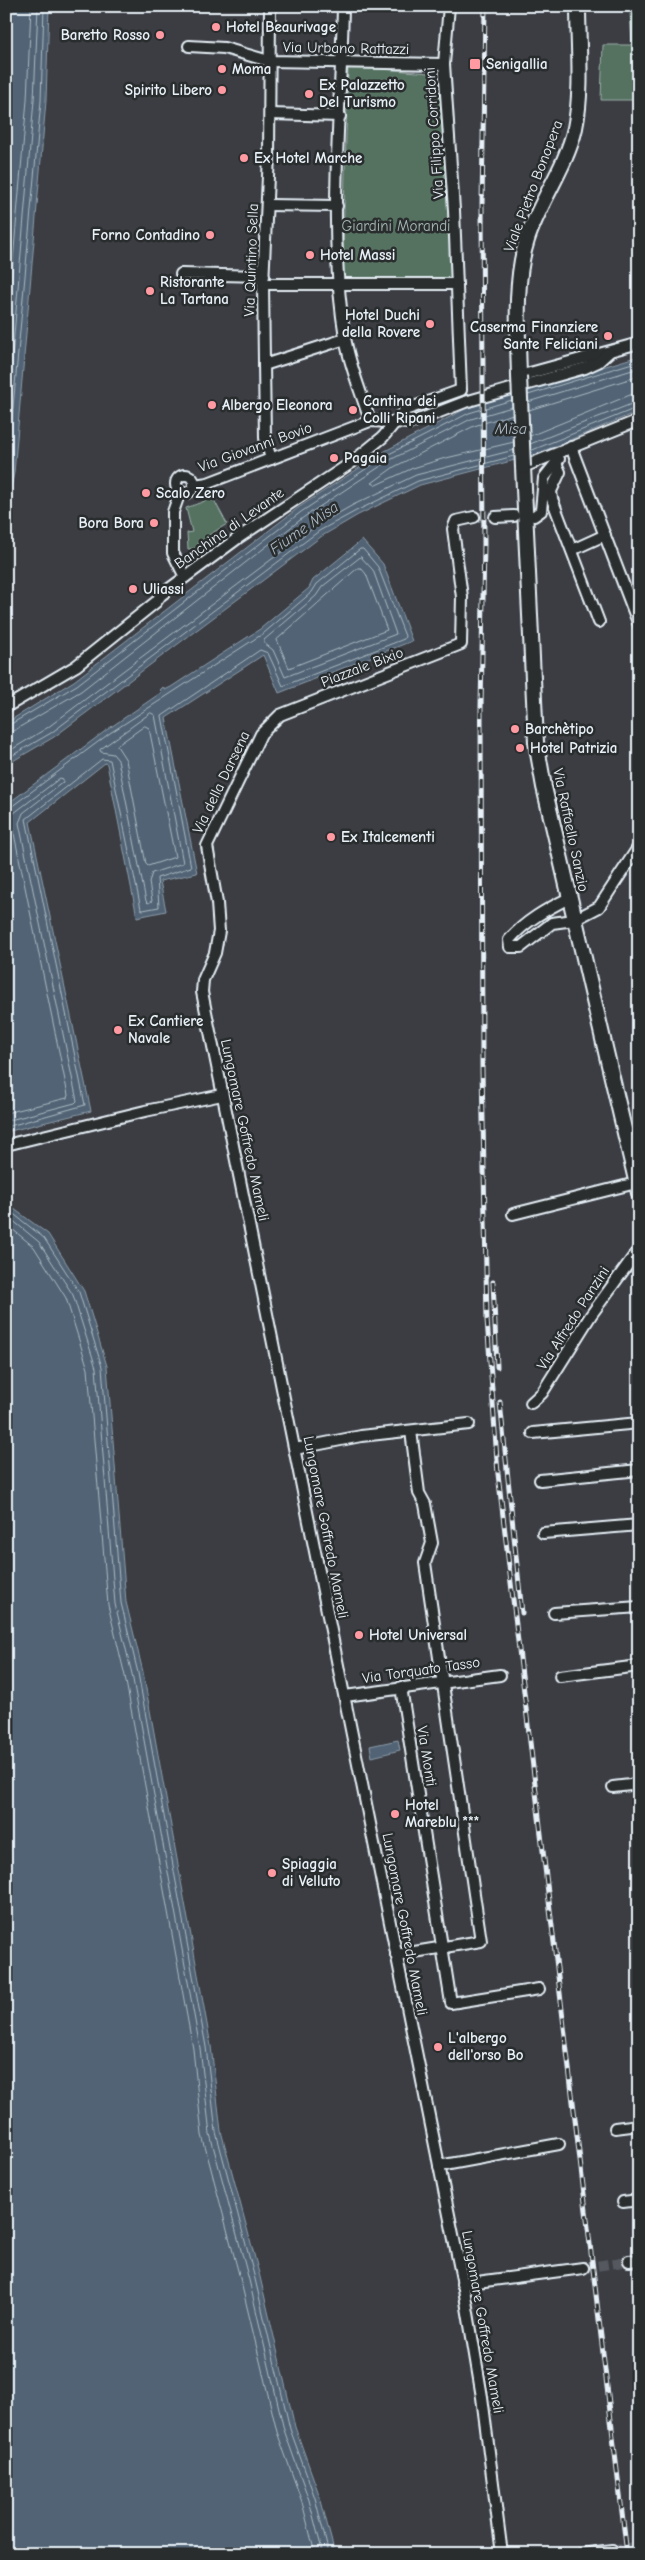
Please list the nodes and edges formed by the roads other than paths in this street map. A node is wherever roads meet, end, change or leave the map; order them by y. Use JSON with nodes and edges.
{"nodes":[{"id":1,"x":270,"y":6,"type":"edge"},
{"id":2,"x":343,"y":6,"type":"edge"},
{"id":3,"x":449,"y":6,"type":"edge"},
{"id":4,"x":578,"y":6,"type":"edge"},
{"id":5,"x":189,"y":46,"type":"dead end"},
{"id":6,"x":269,"y":61,"type":"junction"},
{"id":7,"x":342,"y":63,"type":"junction"},
{"id":8,"x":444,"y":64,"type":"junction"},
{"id":9,"x":270,"y":114,"type":"junction"},
{"id":10,"x":340,"y":116,"type":"junction"},
{"id":11,"x":268,"y":205,"type":"junction"},
{"id":12,"x":337,"y":206,"type":"junction"},
{"id":13,"x":181,"y":274,"type":"dead end"},
{"id":14,"x":264,"y":280,"type":"junction"},
{"id":15,"x":457,"y":284,"type":"junction"},
{"id":16,"x":338,"y":285,"type":"junction"},
{"id":17,"x":345,"y":340,"type":"junction"},
{"id":18,"x":639,"y":343,"type":"edge"},
{"id":19,"x":609,"y":352,"type":"junction"},
{"id":20,"x":264,"y":365,"type":"junction"},
{"id":21,"x":518,"y":376,"type":"junction"},
{"id":22,"x":639,"y":420,"type":"edge"},
{"id":23,"x":370,"y":421,"type":"junction"},
{"id":24,"x":393,"y":423,"type":"junction"},
{"id":25,"x":571,"y":447,"type":"junction"},
{"id":26,"x":560,"y":452,"type":"junction"},
{"id":27,"x":271,"y":459,"type":"junction"},
{"id":28,"x":556,"y":464,"type":"junction"},
{"id":29,"x":522,"y":467,"type":"junction"},
{"id":30,"x":194,"y":485,"type":"junction"},
{"id":31,"x":180,"y":492,"type":"junction"},
{"id":32,"x":494,"y":516,"type":"tunnel mouth"},
{"id":33,"x":514,"y":516,"type":"dead end"},
{"id":34,"x":534,"y":516,"type":"dead end"},
{"id":35,"x":474,"y":517,"type":"tunnel mouth"},
{"id":36,"x":604,"y":535,"type":"junction"},
{"id":37,"x":572,"y":550,"type":"junction"},
{"id":38,"x":186,"y":576,"type":"junction"},
{"id":39,"x":599,"y":622,"type":"dead end"},
{"id":40,"x":639,"y":625,"type":"edge"},
{"id":41,"x":6,"y":707,"type":"edge"},
{"id":42,"x":275,"y":719,"type":"joint"},
{"id":43,"x":639,"y":846,"type":"edge"},
{"id":44,"x":569,"y":898,"type":"junction"},
{"id":45,"x":574,"y":920,"type":"junction"},
{"id":46,"x":203,"y":980,"type":"joint"},
{"id":47,"x":222,"y":1095,"type":"junction"},
{"id":48,"x":632,"y":1144,"type":"edge"},
{"id":49,"x":6,"y":1145,"type":"edge"},
{"id":50,"x":638,"y":1185,"type":"edge"},
{"id":51,"x":513,"y":1214,"type":"dead end"},
{"id":52,"x":639,"y":1249,"type":"edge"},
{"id":53,"x":532,"y":1402,"type":"dead end"},
{"id":54,"x":639,"y":1423,"type":"edge"},
{"id":55,"x":469,"y":1424,"type":"dead end"},
{"id":56,"x":411,"y":1431,"type":"junction"},
{"id":57,"x":533,"y":1433,"type":"dead end"},
{"id":58,"x":295,"y":1449,"type":"junction"},
{"id":59,"x":639,"y":1470,"type":"edge"},
{"id":60,"x":540,"y":1480,"type":"dead end"},
{"id":61,"x":639,"y":1525,"type":"edge"},
{"id":62,"x":543,"y":1533,"type":"dead end"},
{"id":63,"x":639,"y":1607,"type":"edge"},
{"id":64,"x":554,"y":1613,"type":"dead end"},
{"id":65,"x":639,"y":1666,"type":"edge"},
{"id":66,"x":500,"y":1674,"type":"dead end"},
{"id":67,"x":560,"y":1676,"type":"dead end"},
{"id":68,"x":443,"y":1682,"type":"junction"},
{"id":69,"x":401,"y":1687,"type":"junction"},
{"id":70,"x":345,"y":1696,"type":"junction"},
{"id":71,"x":639,"y":1784,"type":"edge"},
{"id":72,"x":613,"y":1787,"type":"dead end"},
{"id":73,"x":441,"y":1948,"type":"junction"},
{"id":74,"x":396,"y":1955,"type":"junction"},
{"id":75,"x":539,"y":1989,"type":"dead end"},
{"id":76,"x":639,"y":2125,"type":"edge"},
{"id":77,"x":615,"y":2128,"type":"dead end"},
{"id":78,"x":559,"y":2144,"type":"dead end"},
{"id":79,"x":439,"y":2166,"type":"junction"},
{"id":80,"x":639,"y":2200,"type":"edge"},
{"id":81,"x":623,"y":2202,"type":"dead end"},
{"id":82,"x":583,"y":2268,"type":"tunnel mouth"},
{"id":83,"x":462,"y":2284,"type":"junction"},
{"id":84,"x":612,"y":2550,"type":"dead end"},
{"id":85,"x":502,"y":2554,"type":"edge"},
{"id":86,"x":581,"y":2554,"type":"edge"}],
"edges":[{"from":1,"to":6,"type":"street","name":"Via Quintino Sella"},
{"from":2,"to":7,"type":"street"},
{"from":3,"to":8,"type":"street","name":"Via Filippo Corridoni"},
{"from":4,"to":21,"type":"main road","name":"Viale Pietro Bonopera"},
{"from":5,"to":6,"type":"street","name":"Via Urbano Rattazzi"},
{"from":6,"to":7,"type":"street","name":"Via Urbano Rattazzi"},
{"from":6,"to":9,"type":"street","name":"Via Quintino Sella"},
{"from":7,"to":8,"type":"street","name":"Via Urbano Rattazzi"},
{"from":7,"to":10,"type":"street"},
{"from":8,"to":15,"type":"street","name":"Via Filippo Corridoni"},
{"from":9,"to":10,"type":"street"},
{"from":9,"to":11,"type":"street","name":"Via Quintino Sella"},
{"from":10,"to":12,"type":"street"},
{"from":11,"to":12,"type":"street"},
{"from":11,"to":14,"type":"street","name":"Via Quintino Sella"},
{"from":12,"to":16,"type":"street"},
{"from":13,"to":14,"type":"street"},
{"from":14,"to":16,"type":"street"},
{"from":14,"to":20,"type":"street","name":"Via Quintino Sella"},
{"from":15,"to":16,"type":"street"},
{"from":15,"to":24,"type":"street","name":"Via Filippo Corridoni"},
{"from":16,"to":17,"type":"street"},
{"from":17,"to":20,"type":"street"},
{"from":17,"to":23,"type":"street"},
{"from":18,"to":19,"type":"street"},
{"from":19,"to":21,"type":"street"},
{"from":19,"to":24,"type":"street","name":"Via Giovanni Bovio"},
{"from":20,"to":27,"type":"street","name":"Via Quintino Sella"},
{"from":21,"to":29,"type":"main road","name":"Via Raffaello Sanzio","bridge":true},
{"from":22,"to":25,"type":"street"},
{"from":23,"to":24,"type":"street","name":"Via Giovanni Bovio"},
{"from":23,"to":27,"type":"street","name":"Via Giovanni Bovio"},
{"from":24,"to":38,"type":"street","name":"Banchina di Levante"},
{"from":25,"to":26,"type":"street"},
{"from":25,"to":36,"type":"street"},
{"from":26,"to":28,"type":"street"},
{"from":26,"to":29,"type":"street"},
{"from":27,"to":30,"type":"street","name":"Via Giovanni Bovio"},
{"from":28,"to":34,"type":"street"},
{"from":28,"to":37,"type":"street"},
{"from":29,"to":44,"type":"main road","name":"Via Raffaello Sanzio"},
{"from":30,"to":31,"type":"street"},
{"from":30,"to":31,"type":"street"},
{"from":31,"to":38,"type":"street"},
{"from":32,"to":33,"type":"street"},
{"from":35,"to":42,"type":"street","name":"Piazzale Bixio"},
{"from":36,"to":37,"type":"street"},
{"from":36,"to":40,"type":"street"},
{"from":37,"to":39,"type":"street"},
{"from":38,"to":41,"type":"street","name":"Banchina di Levante"},
{"from":42,"to":46,"type":"street","name":"Via della Darsena"},
{"from":43,"to":45,"type":"street"},
{"from":44,"to":45,"type":"main road","name":"Via Raffaello Sanzio"},
{"from":44,"to":45,"type":"street"},
{"from":45,"to":48,"type":"main road","name":"Via Raffaello Sanzio"},
{"from":46,"to":47,"type":"street","name":"Lungomare Goffredo Mameli"},
{"from":47,"to":49,"type":"street"},
{"from":47,"to":58,"type":"street","name":"Lungomare Goffredo Mameli"},
{"from":48,"to":50,"type":"main road","name":"Via Raffaello Sanzio"},
{"from":50,"to":51,"type":"street"},
{"from":52,"to":53,"type":"street","name":"Via Alfredo Panzini"},
{"from":54,"to":57,"type":"street"},
{"from":55,"to":56,"type":"street"},
{"from":56,"to":58,"type":"street"},
{"from":56,"to":68,"type":"street"},
{"from":58,"to":70,"type":"street","name":"Lungomare Goffredo Mameli"},
{"from":59,"to":60,"type":"street"},
{"from":61,"to":62,"type":"street"},
{"from":63,"to":64,"type":"street"},
{"from":65,"to":67,"type":"street"},
{"from":66,"to":68,"type":"street","name":"Via Torquato Tasso"},
{"from":68,"to":69,"type":"street","name":"Via Torquato Tasso"},
{"from":68,"to":73,"type":"street"},
{"from":69,"to":70,"type":"street","name":"Via Torquato Tasso"},
{"from":69,"to":73,"type":"street","name":"Via Monti"},
{"from":70,"to":74,"type":"street","name":"Lungomare Goffredo Mameli"},
{"from":71,"to":72,"type":"street"},
{"from":73,"to":74,"type":"street"},
{"from":73,"to":75,"type":"street","name":"Via Monti"},
{"from":74,"to":79,"type":"street","name":"Lungomare Goffredo Mameli"},
{"from":76,"to":77,"type":"street"},
{"from":78,"to":79,"type":"street"},
{"from":79,"to":83,"type":"street","name":"Lungomare Goffredo Mameli"},
{"from":80,"to":81,"type":"street"},
{"from":82,"to":83,"type":"street"},
{"from":83,"to":85,"type":"street","name":"Lungomare Goffredo Mameli"},
{"from":84,"to":86,"type":"street"}]}
